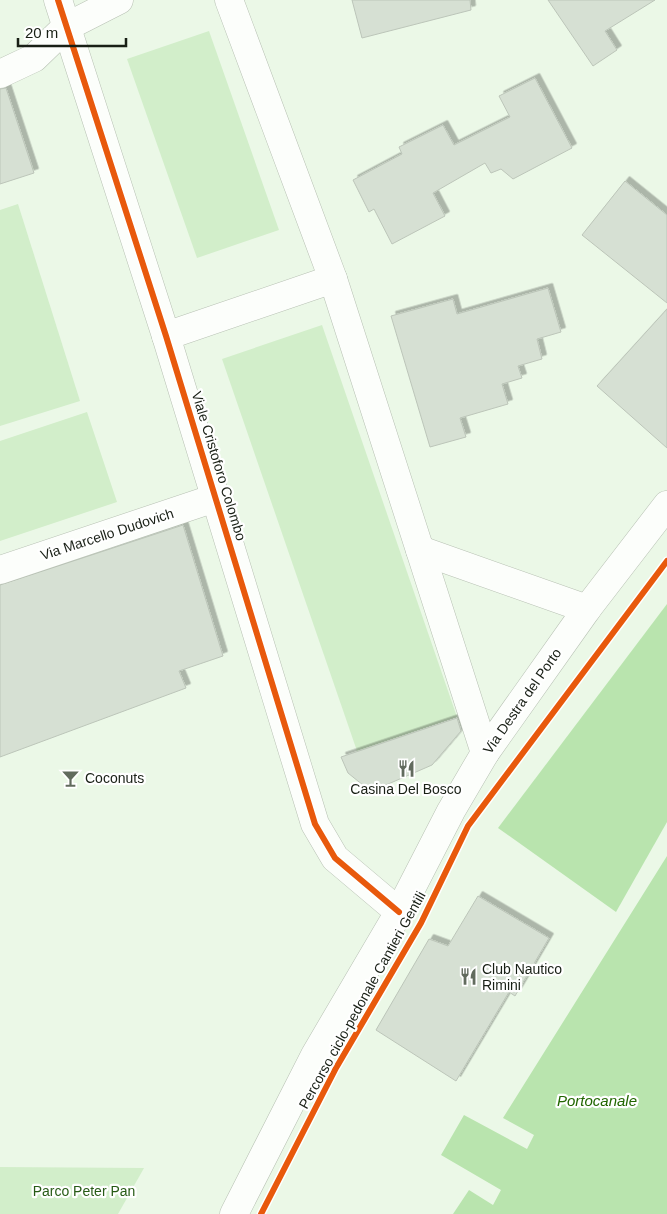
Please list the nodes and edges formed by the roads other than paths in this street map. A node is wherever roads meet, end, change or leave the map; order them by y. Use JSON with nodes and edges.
{"nodes":[{"id":1,"x":58,"y":0,"type":"edge"},
{"id":2,"x":119,"y":0,"type":"edge"},
{"id":3,"x":229,"y":0,"type":"edge"},
{"id":4,"x":66,"y":27,"type":"junction"},
{"id":5,"x":0,"y":74,"type":"edge"},
{"id":6,"x":333,"y":279,"type":"junction"},
{"id":7,"x":166,"y":336,"type":"junction"},
{"id":8,"x":215,"y":498,"type":"junction"},
{"id":9,"x":667,"y":505,"type":"edge"},
{"id":10,"x":420,"y":550,"type":"junction"},
{"id":11,"x":0,"y":570,"type":"edge"},
{"id":12,"x":586,"y":609,"type":"junction"},
{"id":13,"x":485,"y":753,"type":"junction"},
{"id":14,"x":399,"y":912,"type":"junction"},
{"id":15,"x":234,"y":1214,"type":"edge"}],
"edges":[{"from":1,"to":4,"type":"street","name":"Viale Cristoforo Colombo"},
{"from":2,"to":4,"type":"street"},
{"from":3,"to":6,"type":"street"},
{"from":4,"to":5,"type":"street"},
{"from":4,"to":7,"type":"street","name":"Viale Cristoforo Colombo"},
{"from":6,"to":7,"type":"street"},
{"from":6,"to":10,"type":"street"},
{"from":7,"to":8,"type":"street","name":"Viale Cristoforo Colombo"},
{"from":8,"to":11,"type":"street","name":"Via Marcello Dudovich"},
{"from":8,"to":14,"type":"street","name":"Viale Cristoforo Colombo"},
{"from":9,"to":12,"type":"street","name":"Via Destra del Porto"},
{"from":10,"to":12,"type":"street"},
{"from":10,"to":13,"type":"street"},
{"from":12,"to":13,"type":"street","name":"Via Destra del Porto"},
{"from":13,"to":14,"type":"street","name":"Via Destra del Porto"},
{"from":14,"to":15,"type":"street","name":"Via Destra del Porto"}]}
